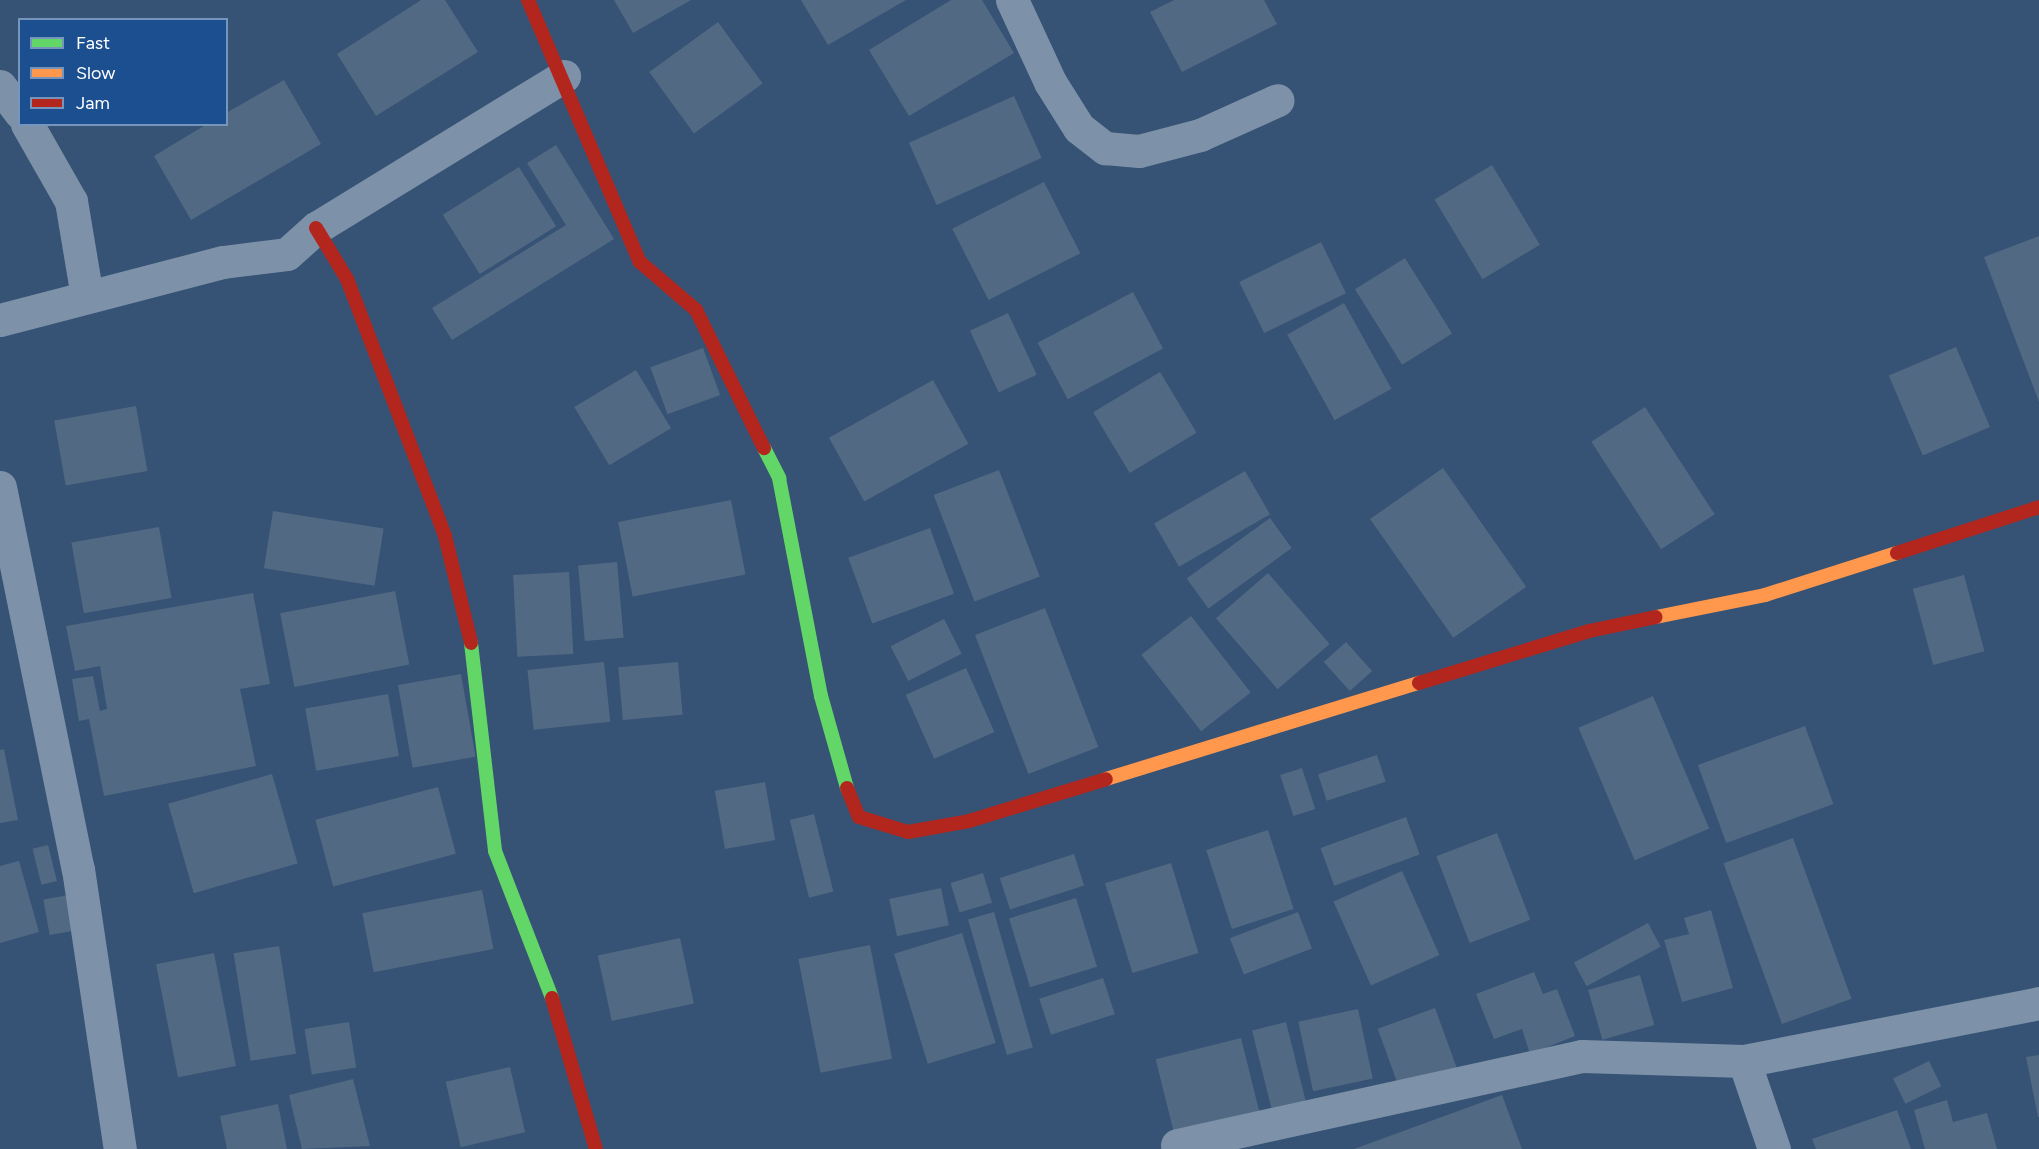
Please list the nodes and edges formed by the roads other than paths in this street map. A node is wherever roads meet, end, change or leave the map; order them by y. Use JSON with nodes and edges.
{"nodes":[{"id":1,"x":528,"y":0,"type":"edge"},
{"id":2,"x":1012,"y":0,"type":"edge"},
{"id":3,"x":564,"y":76,"type":"junction"},
{"id":4,"x":0,"y":86,"type":"edge"},
{"id":5,"x":1278,"y":100,"type":"dead end"},
{"id":6,"x":18,"y":110,"type":"edge"},
{"id":7,"x":28,"y":126,"type":"edge"},
{"id":8,"x":316,"y":228,"type":"junction"},
{"id":9,"x":87,"y":297,"type":"junction"},
{"id":10,"x":0,"y":320,"type":"edge"},
{"id":11,"x":0,"y":487,"type":"edge"},
{"id":12,"x":2039,"y":507,"type":"edge"},
{"id":13,"x":2039,"y":1002,"type":"edge"},
{"id":14,"x":1744,"y":1061,"type":"junction"},
{"id":15,"x":1178,"y":1145,"type":"dead end"},
{"id":16,"x":120,"y":1149,"type":"edge"},
{"id":17,"x":596,"y":1149,"type":"edge"},
{"id":18,"x":1773,"y":1149,"type":"edge"}],
"edges":[{"from":1,"to":3,"type":"street"},
{"from":2,"to":5,"type":"street"},
{"from":3,"to":8,"type":"street"},
{"from":3,"to":12,"type":"street"},
{"from":4,"to":6,"type":"street"},
{"from":7,"to":9,"type":"street"},
{"from":8,"to":9,"type":"street"},
{"from":8,"to":17,"type":"street"},
{"from":9,"to":10,"type":"street"},
{"from":11,"to":16,"type":"street"},
{"from":13,"to":14,"type":"street"},
{"from":14,"to":15,"type":"street"},
{"from":14,"to":18,"type":"street"}]}
